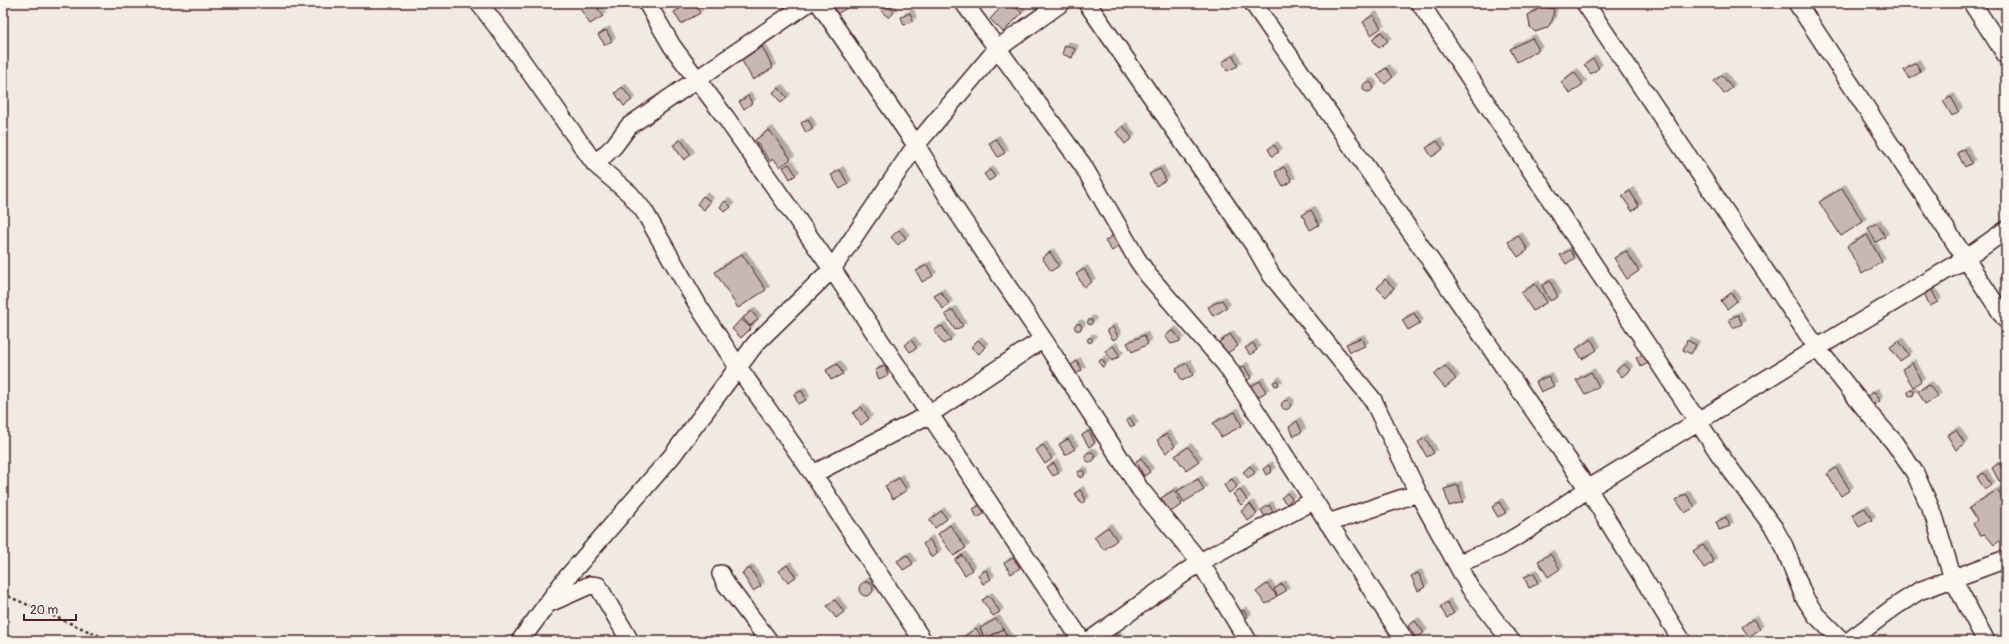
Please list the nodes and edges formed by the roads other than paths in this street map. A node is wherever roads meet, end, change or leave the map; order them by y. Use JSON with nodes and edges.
{"nodes":[{"id":1,"x":479,"y":3,"type":"edge"},
{"id":2,"x":647,"y":3,"type":"edge"},
{"id":3,"x":808,"y":3,"type":"edge"},
{"id":4,"x":818,"y":3,"type":"edge"},
{"id":5,"x":964,"y":3,"type":"edge"},
{"id":6,"x":1061,"y":3,"type":"edge"},
{"id":7,"x":1087,"y":3,"type":"edge"},
{"id":8,"x":1253,"y":3,"type":"edge"},
{"id":9,"x":1420,"y":3,"type":"edge"},
{"id":10,"x":1586,"y":3,"type":"edge"},
{"id":11,"x":1797,"y":3,"type":"edge"},
{"id":12,"x":1972,"y":3,"type":"edge"},
{"id":13,"x":997,"y":49,"type":"junction"},
{"id":14,"x":2006,"y":55,"type":"edge"},
{"id":15,"x":696,"y":79,"type":"junction"},
{"id":16,"x":916,"y":145,"type":"junction"},
{"id":17,"x":595,"y":164,"type":"junction"},
{"id":18,"x":2006,"y":230,"type":"edge"},
{"id":19,"x":1965,"y":258,"type":"junction"},
{"id":20,"x":832,"y":269,"type":"junction"},
{"id":21,"x":2006,"y":320,"type":"edge"},
{"id":22,"x":1043,"y":338,"type":"junction"},
{"id":23,"x":1817,"y":348,"type":"junction"},
{"id":24,"x":738,"y":367,"type":"junction"},
{"id":25,"x":930,"y":414,"type":"junction"},
{"id":26,"x":1698,"y":421,"type":"junction"},
{"id":27,"x":813,"y":474,"type":"junction"},
{"id":28,"x":1588,"y":489,"type":"junction"},
{"id":29,"x":1418,"y":493,"type":"junction"},
{"id":30,"x":1313,"y":501,"type":"junction"},
{"id":31,"x":1328,"y":523,"type":"junction"},
{"id":32,"x":2006,"y":559,"type":"edge"},
{"id":33,"x":1200,"y":562,"type":"junction"},
{"id":34,"x":1457,"y":564,"type":"junction"},
{"id":35,"x":721,"y":574,"type":"dead end"},
{"id":36,"x":1953,"y":579,"type":"junction"},
{"id":37,"x":546,"y":605,"type":"junction"},
{"id":38,"x":520,"y":641,"type":"edge"},
{"id":39,"x":630,"y":641,"type":"edge"},
{"id":40,"x":769,"y":641,"type":"edge"},
{"id":41,"x":923,"y":641,"type":"edge"},
{"id":42,"x":1082,"y":641,"type":"edge"},
{"id":43,"x":1089,"y":641,"type":"edge"},
{"id":44,"x":1248,"y":641,"type":"edge"},
{"id":45,"x":1404,"y":641,"type":"edge"},
{"id":46,"x":1511,"y":641,"type":"edge"},
{"id":47,"x":1682,"y":641,"type":"edge"},
{"id":48,"x":1842,"y":641,"type":"edge"},
{"id":49,"x":1849,"y":641,"type":"edge"},
{"id":50,"x":1986,"y":641,"type":"edge"}],
"edges":[{"from":1,"to":17,"type":"street"},
{"from":2,"to":15,"type":"street"},
{"from":3,"to":15,"type":"street"},
{"from":4,"to":16,"type":"street"},
{"from":5,"to":13,"type":"street"},
{"from":6,"to":13,"type":"street"},
{"from":7,"to":29,"type":"street"},
{"from":8,"to":28,"type":"street"},
{"from":9,"to":26,"type":"street"},
{"from":10,"to":23,"type":"street"},
{"from":11,"to":19,"type":"street"},
{"from":12,"to":14,"type":"street"},
{"from":13,"to":16,"type":"street"},
{"from":13,"to":30,"type":"street"},
{"from":15,"to":17,"type":"street"},
{"from":15,"to":20,"type":"street"},
{"from":16,"to":20,"type":"street"},
{"from":16,"to":22,"type":"street"},
{"from":17,"to":24,"type":"street"},
{"from":18,"to":19,"type":"street"},
{"from":19,"to":21,"type":"street"},
{"from":19,"to":23,"type":"street"},
{"from":20,"to":24,"type":"street"},
{"from":20,"to":25,"type":"street"},
{"from":22,"to":25,"type":"street"},
{"from":22,"to":33,"type":"street"},
{"from":23,"to":26,"type":"street"},
{"from":23,"to":36,"type":"street"},
{"from":24,"to":27,"type":"street"},
{"from":24,"to":37,"type":"street"},
{"from":25,"to":27,"type":"street"},
{"from":25,"to":42,"type":"street"},
{"from":26,"to":28,"type":"street"},
{"from":26,"to":48,"type":"street"},
{"from":27,"to":41,"type":"street"},
{"from":28,"to":34,"type":"street"},
{"from":28,"to":47,"type":"street"},
{"from":29,"to":31,"type":"street"},
{"from":29,"to":34,"type":"street"},
{"from":30,"to":31,"type":"street"},
{"from":30,"to":33,"type":"street"},
{"from":31,"to":45,"type":"street"},
{"from":32,"to":36,"type":"street"},
{"from":33,"to":43,"type":"street"},
{"from":33,"to":44,"type":"street"},
{"from":34,"to":46,"type":"street"},
{"from":35,"to":40,"type":"street"},
{"from":36,"to":49,"type":"street"},
{"from":36,"to":50,"type":"street"},
{"from":37,"to":38,"type":"street"},
{"from":37,"to":39,"type":"street"}]}
